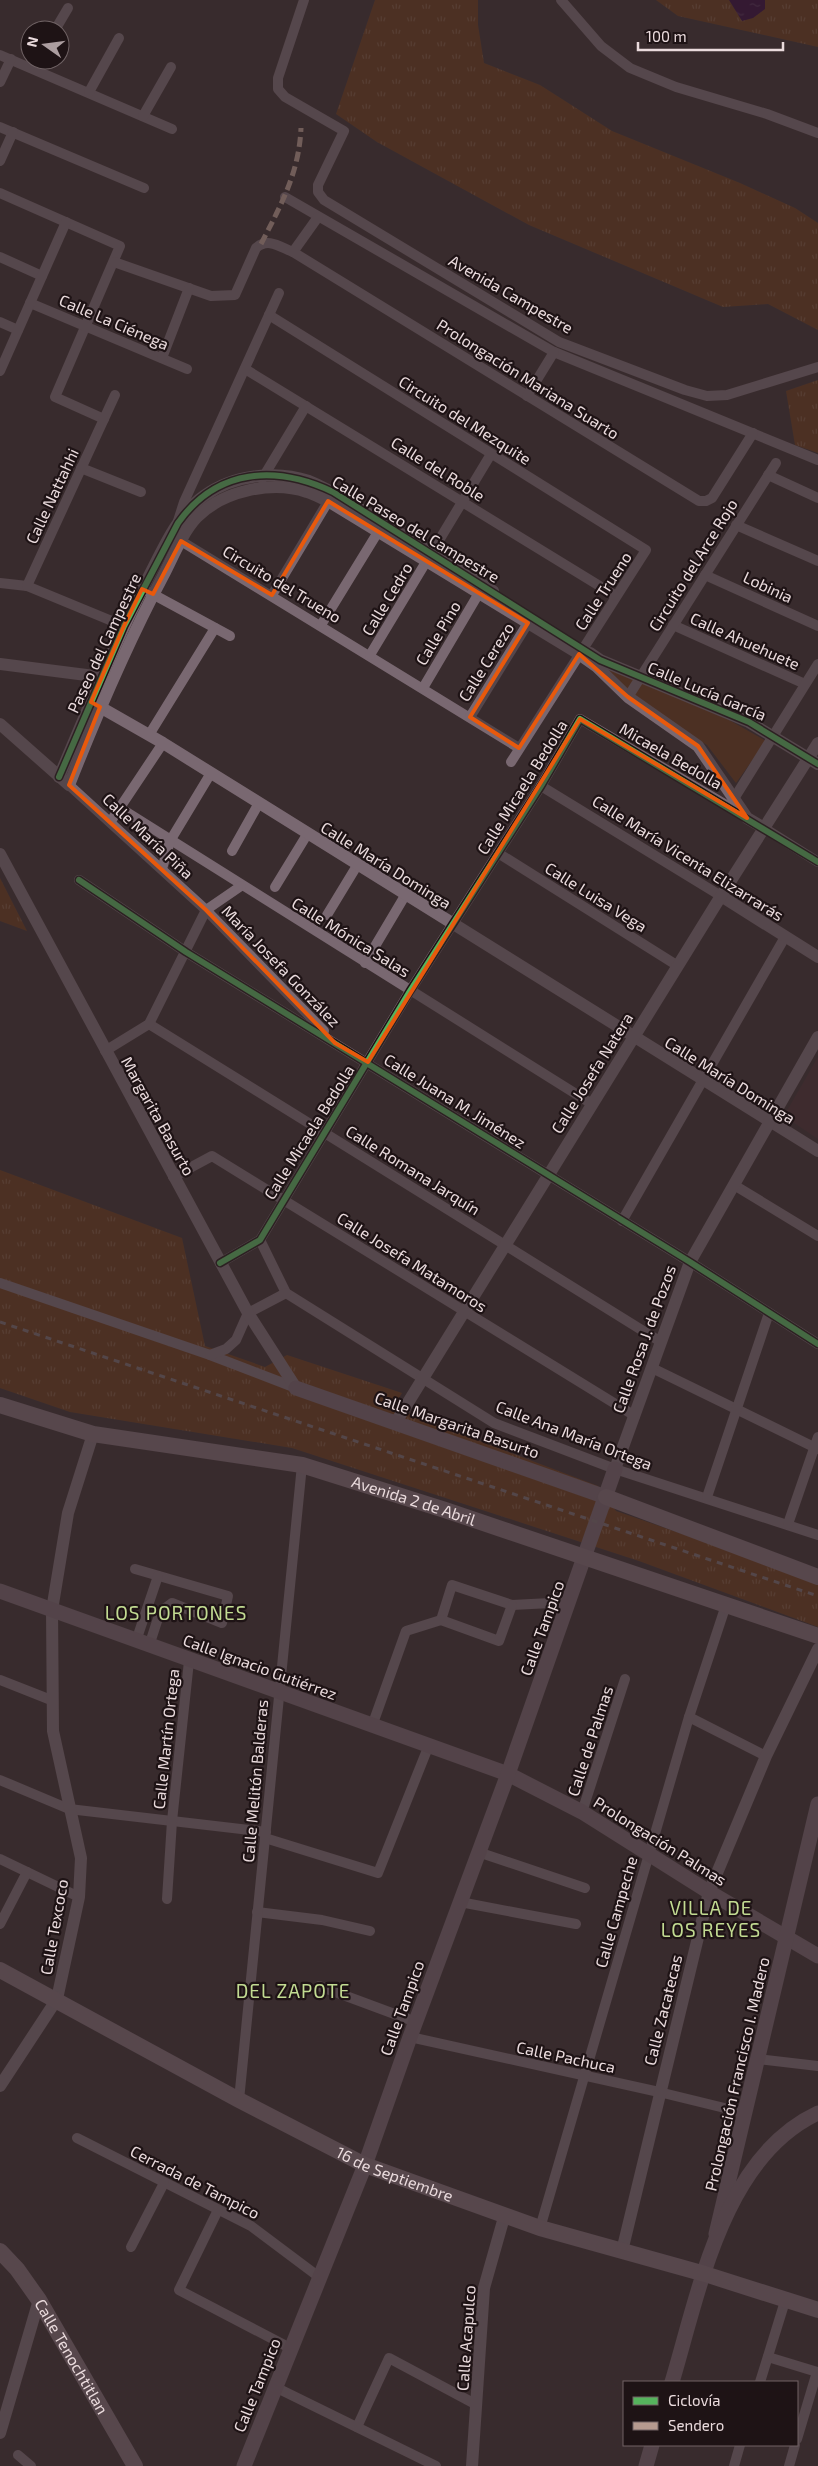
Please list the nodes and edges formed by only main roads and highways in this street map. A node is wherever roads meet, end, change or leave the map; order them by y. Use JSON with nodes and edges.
{"nodes":[{"id":1,"x":296,"y":1388,"type":"road end"},
{"id":2,"x":0,"y":1405,"type":"edge"},
{"id":3,"x":616,"y":1469,"type":"road end"},
{"id":4,"x":606,"y":1497,"type":"junction"},
{"id":5,"x":585,"y":1558,"type":"junction"},
{"id":6,"x":818,"y":1577,"type":"edge"},
{"id":7,"x":0,"y":1591,"type":"edge"},
{"id":8,"x":818,"y":1636,"type":"edge"},
{"id":9,"x":508,"y":1774,"type":"junction"},
{"id":10,"x":818,"y":1804,"type":"edge"},
{"id":11,"x":787,"y":1939,"type":"junction"},
{"id":12,"x":818,"y":1956,"type":"edge"},
{"id":13,"x":0,"y":1970,"type":"edge"},
{"id":14,"x":818,"y":2114,"type":"edge"},
{"id":15,"x":365,"y":2165,"type":"junction"},
{"id":16,"x":716,"y":2234,"type":"junction"},
{"id":17,"x":0,"y":2251,"type":"edge"},
{"id":18,"x":705,"y":2274,"type":"junction"},
{"id":19,"x":818,"y":2310,"type":"edge"},
{"id":20,"x":672,"y":2381,"type":"edge"},
{"id":21,"x":652,"y":2446,"type":"edge"},
{"id":22,"x":135,"y":2466,"type":"edge"},
{"id":23,"x":244,"y":2466,"type":"edge"},
{"id":24,"x":646,"y":2466,"type":"edge"}],
"edges":[{"from":1,"to":4,"type":"main road","name":"Calle Margarita Basurto"},
{"from":2,"to":5,"type":"main road","name":"Avenida 2 de Abril"},
{"from":3,"to":4,"type":"main road","name":"Calle Rosa J. de Pozos"},
{"from":4,"to":5,"type":"main road","name":"Calle Rosa J. de Pozos"},
{"from":4,"to":6,"type":"main road"},
{"from":5,"to":8,"type":"main road","name":"Avenida 2 de Abril"},
{"from":5,"to":9,"type":"main road","name":"Calle Tampico"},
{"from":7,"to":9,"type":"main road","name":"Calle Ignacio Gutiérrez"},
{"from":9,"to":11,"type":"main road","name":"Prolongación Palmas"},
{"from":9,"to":15,"type":"main road","name":"Calle Tampico"},
{"from":10,"to":11,"type":"main road","name":"Prolongación Francisco I. Madero"},
{"from":11,"to":12,"type":"main road","name":"Prolongación Palmas"},
{"from":11,"to":16,"type":"main road","name":"Prolongación Francisco I. Madero"},
{"from":13,"to":15,"type":"main road","name":"16 de Septiembre"},
{"from":14,"to":16,"type":"main road"},
{"from":15,"to":18,"type":"main road","name":"16 de Septiembre"},
{"from":15,"to":23,"type":"main road","name":"Calle Tampico"},
{"from":16,"to":18,"type":"main road"},
{"from":17,"to":22,"type":"main road","name":"Calle Tenochtitlan"},
{"from":18,"to":19,"type":"main road","name":"16 de Septiembre"},
{"from":18,"to":20,"type":"main road"},
{"from":21,"to":24,"type":"main road"}]}
